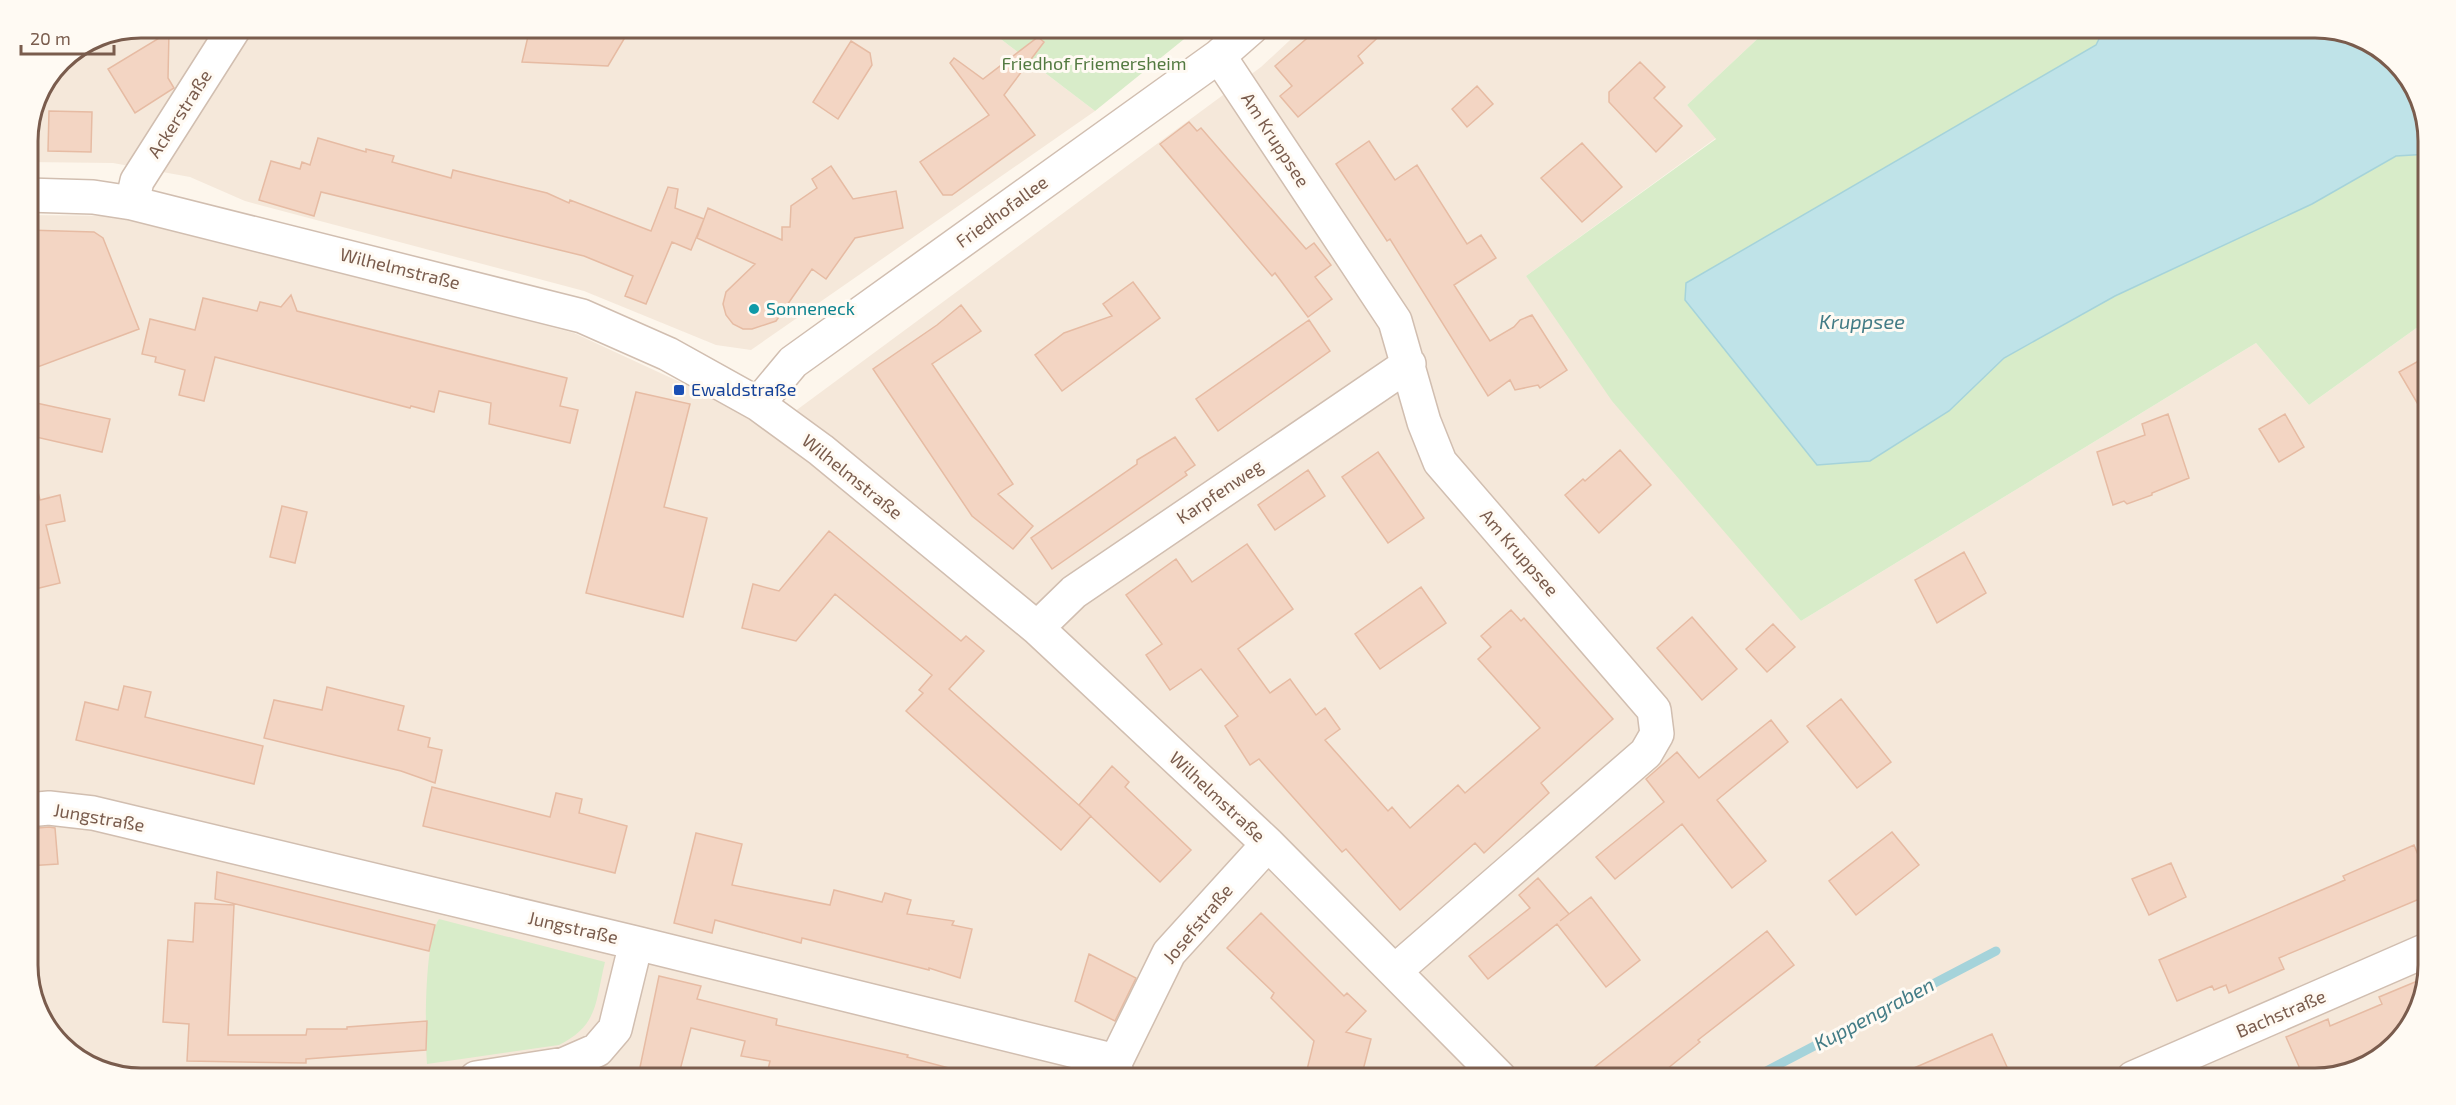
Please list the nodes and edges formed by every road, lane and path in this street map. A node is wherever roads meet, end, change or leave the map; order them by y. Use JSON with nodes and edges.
{"nodes":[{"id":1,"x":228,"y":38,"type":"edge"},
{"id":2,"x":1240,"y":38,"type":"edge"},
{"id":3,"x":1220,"y":56,"type":"junction"},
{"id":4,"x":38,"y":195,"type":"edge"},
{"id":5,"x":132,"y":203,"type":"junction"},
{"id":6,"x":1409,"y":364,"type":"junction"},
{"id":7,"x":758,"y":404,"type":"junction"},
{"id":8,"x":1037,"y":628,"type":"junction"},
{"id":9,"x":38,"y":809,"type":"edge"},
{"id":10,"x":1268,"y":844,"type":"junction"},
{"id":11,"x":636,"y":942,"type":"junction"},
{"id":12,"x":2418,"y":954,"type":"edge"},
{"id":13,"x":1395,"y":971,"type":"junction"},
{"id":14,"x":540,"y":1068,"type":"edge"},
{"id":15,"x":1108,"y":1068,"type":"edge"},
{"id":16,"x":1117,"y":1068,"type":"edge"},
{"id":17,"x":1490,"y":1068,"type":"edge"},
{"id":18,"x":2156,"y":1068,"type":"edge"}],
"edges":[{"from":1,"to":5,"type":"street","name":"Ackerstraße"},
{"from":2,"to":3,"type":"street","name":"Friedhofallee"},
{"from":3,"to":6,"type":"street","name":"Am Kruppsee"},
{"from":3,"to":7,"type":"street","name":"Friedhofallee"},
{"from":4,"to":5,"type":"street","name":"Wilhelmstraße"},
{"from":5,"to":7,"type":"street","name":"Wilhelmstraße"},
{"from":6,"to":8,"type":"street","name":"Karpfenweg"},
{"from":6,"to":13,"type":"street","name":"Am Kruppsee"},
{"from":7,"to":8,"type":"street","name":"Wilhelmstraße"},
{"from":8,"to":10,"type":"street","name":"Wilhelmstraße"},
{"from":9,"to":11,"type":"street","name":"Jungstraße"},
{"from":10,"to":13,"type":"street","name":"Wilhelmstraße"},
{"from":10,"to":16,"type":"street","name":"Josefstraße"},
{"from":11,"to":14,"type":"street"},
{"from":11,"to":15,"type":"street","name":"Jungstraße"},
{"from":12,"to":18,"type":"street","name":"Bachstraße"},
{"from":13,"to":17,"type":"street","name":"Wilhelmstraße"}]}
